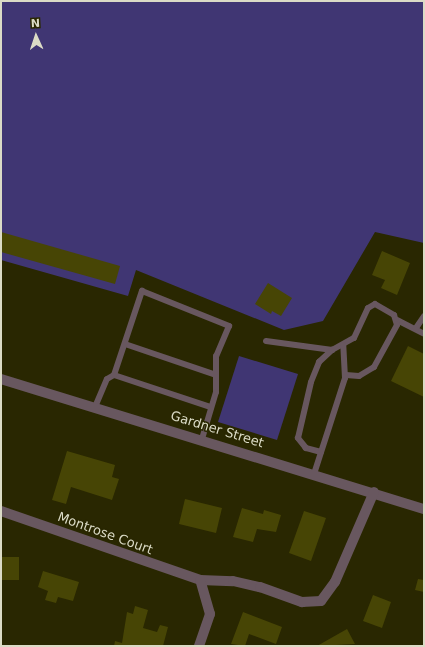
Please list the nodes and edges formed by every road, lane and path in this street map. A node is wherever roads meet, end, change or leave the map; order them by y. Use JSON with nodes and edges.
{"nodes":[{"id":1,"x":424,"y":316,"type":"edge"},
{"id":2,"x":397,"y":320,"type":"junction"},
{"id":3,"x":416,"y":328,"type":"junction"},
{"id":4,"x":424,"y":334,"type":"edge"},
{"id":5,"x":266,"y":341,"type":"dead end"},
{"id":6,"x":125,"y":344,"type":"junction"},
{"id":7,"x":343,"y":345,"type":"junction"},
{"id":8,"x":332,"y":350,"type":"junction"},
{"id":9,"x":114,"y":375,"type":"junction"},
{"id":10,"x":216,"y":375,"type":"junction"},
{"id":11,"x":346,"y":375,"type":"junction"},
{"id":12,"x":1,"y":378,"type":"edge"},
{"id":13,"x":95,"y":406,"type":"junction"},
{"id":14,"x":211,"y":407,"type":"junction"},
{"id":15,"x":202,"y":439,"type":"junction"},
{"id":16,"x":321,"y":452,"type":"junction"},
{"id":17,"x":314,"y":474,"type":"junction"},
{"id":18,"x":374,"y":492,"type":"junction"},
{"id":19,"x":424,"y":509,"type":"edge"},
{"id":20,"x":1,"y":511,"type":"edge"},
{"id":21,"x":200,"y":580,"type":"junction"},
{"id":22,"x":199,"y":646,"type":"edge"}],
"edges":[{"from":1,"to":3,"type":"lane"},
{"from":2,"to":3,"type":"lane"},
{"from":2,"to":7,"type":"lane"},
{"from":2,"to":11,"type":"lane"},
{"from":3,"to":4,"type":"lane"},
{"from":5,"to":8,"type":"lane"},
{"from":6,"to":9,"type":"lane"},
{"from":6,"to":10,"type":"lane"},
{"from":6,"to":10,"type":"lane"},
{"from":7,"to":8,"type":"lane"},
{"from":7,"to":11,"type":"lane"},
{"from":8,"to":16,"type":"lane"},
{"from":9,"to":13,"type":"lane"},
{"from":9,"to":14,"type":"lane"},
{"from":10,"to":14,"type":"lane"},
{"from":11,"to":16,"type":"lane"},
{"from":12,"to":13,"type":"street","name":"Gardner Street"},
{"from":13,"to":15,"type":"street","name":"Gardner Street"},
{"from":14,"to":15,"type":"lane"},
{"from":15,"to":17,"type":"street","name":"Gardner Street"},
{"from":16,"to":17,"type":"lane"},
{"from":17,"to":18,"type":"street","name":"Gardner Street"},
{"from":18,"to":19,"type":"street","name":"Gardner Street"},
{"from":18,"to":21,"type":"street","name":"Montrose Court"},
{"from":20,"to":21,"type":"street","name":"Montrose Court"},
{"from":21,"to":22,"type":"street"}]}
